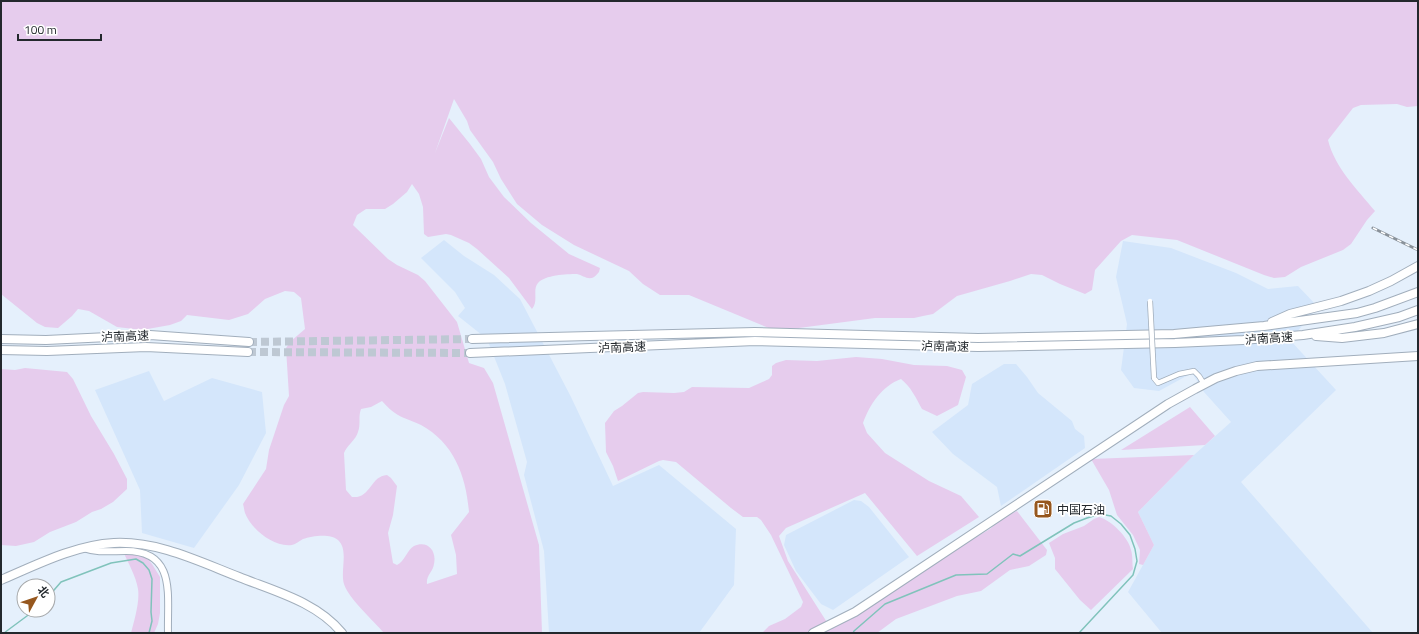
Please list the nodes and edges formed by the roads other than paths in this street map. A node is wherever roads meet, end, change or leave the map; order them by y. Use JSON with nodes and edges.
{"nodes":[{"id":1,"x":1418,"y":266,"type":"edge"},
{"id":2,"x":1418,"y":292,"type":"edge"},
{"id":3,"x":1150,"y":301,"type":"dead end"},
{"id":4,"x":1418,"y":310,"type":"edge"},
{"id":5,"x":1418,"y":324,"type":"edge"},
{"id":6,"x":1264,"y":326,"type":"junction"},
{"id":7,"x":1303,"y":335,"type":"junction"},
{"id":8,"x":1,"y":339,"type":"edge"},
{"id":9,"x":472,"y":339,"type":"tunnel mouth"},
{"id":10,"x":249,"y":342,"type":"tunnel mouth"},
{"id":11,"x":1,"y":350,"type":"edge"},
{"id":12,"x":248,"y":352,"type":"tunnel mouth"},
{"id":13,"x":470,"y":354,"type":"tunnel mouth"},
{"id":14,"x":1418,"y":356,"type":"edge"},
{"id":15,"x":1204,"y":384,"type":"junction"},
{"id":16,"x":83,"y":548,"type":"junction"},
{"id":17,"x":1,"y":580,"type":"edge"},
{"id":18,"x":168,"y":633,"type":"edge"},
{"id":19,"x":342,"y":633,"type":"edge"},
{"id":20,"x":813,"y":633,"type":"edge"}],
"edges":[{"from":1,"to":6,"type":"highway"},
{"from":2,"to":6,"type":"highway","name":"泸南高速"},
{"from":3,"to":15,"type":"street","bridge":true},
{"from":4,"to":7,"type":"highway","name":"泸南高速"},
{"from":5,"to":7,"type":"highway"},
{"from":6,"to":9,"type":"highway","name":"泸南高速"},
{"from":7,"to":13,"type":"highway","name":"泸南高速"},
{"from":8,"to":10,"type":"highway","name":"泸南高速"},
{"from":11,"to":12,"type":"highway","name":"泸南高速"},
{"from":14,"to":15,"type":"highway"},
{"from":15,"to":20,"type":"highway"},
{"from":16,"to":17,"type":"highway"},
{"from":16,"to":18,"type":"street"},
{"from":16,"to":19,"type":"highway"}]}
